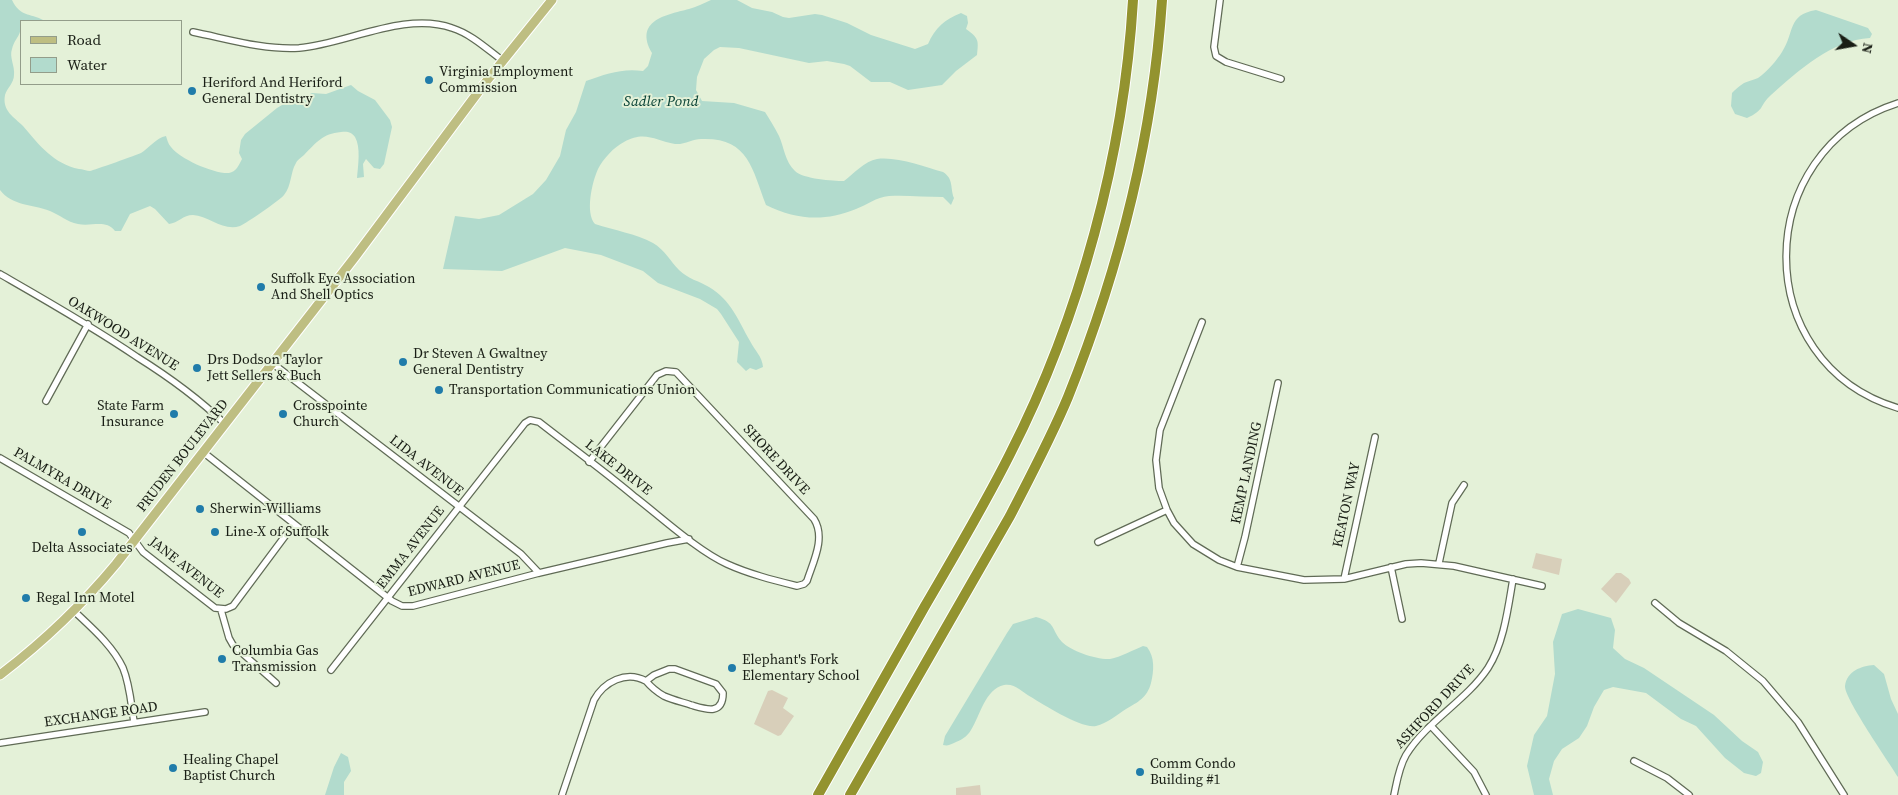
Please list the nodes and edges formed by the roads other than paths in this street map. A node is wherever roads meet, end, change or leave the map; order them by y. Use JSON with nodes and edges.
{"nodes":[{"id":1,"x":552,"y":0,"type":"edge"},
{"id":2,"x":1133,"y":0,"type":"edge"},
{"id":3,"x":1162,"y":0,"type":"edge"},
{"id":4,"x":1220,"y":0,"type":"edge"},
{"id":5,"x":193,"y":32,"type":"dead end"},
{"id":6,"x":503,"y":61,"type":"junction"},
{"id":7,"x":1281,"y":79,"type":"dead end"},
{"id":8,"x":1898,"y":103,"type":"edge"},
{"id":9,"x":0,"y":274,"type":"edge"},
{"id":10,"x":1202,"y":322,"type":"dead end"},
{"id":11,"x":88,"y":324,"type":"junction"},
{"id":12,"x":272,"y":363,"type":"junction"},
{"id":13,"x":1278,"y":383,"type":"dead end"},
{"id":14,"x":46,"y":401,"type":"dead end"},
{"id":15,"x":1898,"y":408,"type":"edge"},
{"id":16,"x":530,"y":420,"type":"joint"},
{"id":17,"x":225,"y":424,"type":"junction"},
{"id":18,"x":1374,"y":437,"type":"dead end"},
{"id":19,"x":203,"y":452,"type":"junction"},
{"id":20,"x":0,"y":458,"type":"edge"},
{"id":21,"x":590,"y":462,"type":"junction"},
{"id":22,"x":1464,"y":485,"type":"dead end"},
{"id":23,"x":459,"y":507,"type":"junction"},
{"id":24,"x":1167,"y":510,"type":"junction"},
{"id":25,"x":294,"y":524,"type":"junction"},
{"id":26,"x":690,"y":539,"type":"junction"},
{"id":27,"x":135,"y":540,"type":"junction"},
{"id":28,"x":1098,"y":542,"type":"dead end"},
{"id":29,"x":1439,"y":564,"type":"junction"},
{"id":30,"x":1237,"y":567,"type":"junction"},
{"id":31,"x":1391,"y":567,"type":"junction"},
{"id":32,"x":539,"y":573,"type":"junction"},
{"id":33,"x":1344,"y":579,"type":"junction"},
{"id":34,"x":1513,"y":579,"type":"junction"},
{"id":35,"x":1542,"y":586,"type":"dead end"},
{"id":36,"x":388,"y":598,"type":"junction"},
{"id":37,"x":1655,"y":603,"type":"dead end"},
{"id":38,"x":221,"y":610,"type":"junction"},
{"id":39,"x":74,"y":611,"type":"junction"},
{"id":40,"x":1402,"y":619,"type":"dead end"},
{"id":41,"x":332,"y":670,"type":"dead end"},
{"id":42,"x":0,"y":675,"type":"edge"},
{"id":43,"x":646,"y":681,"type":"junction"},
{"id":44,"x":276,"y":683,"type":"dead end"},
{"id":45,"x":205,"y":712,"type":"dead end"},
{"id":46,"x":134,"y":722,"type":"junction"},
{"id":47,"x":1431,"y":726,"type":"junction"},
{"id":48,"x":0,"y":743,"type":"edge"},
{"id":49,"x":1634,"y":761,"type":"dead end"},
{"id":50,"x":562,"y":795,"type":"edge"},
{"id":51,"x":818,"y":795,"type":"edge"},
{"id":52,"x":850,"y":795,"type":"edge"},
{"id":53,"x":1394,"y":795,"type":"edge"},
{"id":54,"x":1486,"y":795,"type":"edge"},
{"id":55,"x":1688,"y":795,"type":"edge"},
{"id":56,"x":1844,"y":795,"type":"edge"}],
"edges":[{"from":1,"to":6,"type":"main road","name":"PRUDEN BOULEVARD"},
{"from":2,"to":51,"type":"highway"},
{"from":3,"to":52,"type":"highway"},
{"from":4,"to":7,"type":"street"},
{"from":5,"to":6,"type":"street"},
{"from":6,"to":12,"type":"main road","name":"PRUDEN BOULEVARD"},
{"from":8,"to":15,"type":"street"},
{"from":9,"to":11,"type":"street","name":"OAKWOOD AVENUE"},
{"from":10,"to":24,"type":"street"},
{"from":11,"to":14,"type":"street"},
{"from":11,"to":17,"type":"street","name":"OAKWOOD AVENUE"},
{"from":12,"to":17,"type":"main road","name":"PRUDEN BOULEVARD"},
{"from":12,"to":23,"type":"street","name":"LIDA AVENUE"},
{"from":13,"to":30,"type":"street","name":"KEMP LANDING"},
{"from":16,"to":21,"type":"street","name":"LAKE DRIVE"},
{"from":16,"to":23,"type":"street","name":"EMMA AVENUE"},
{"from":17,"to":19,"type":"main road","name":"PRUDEN BOULEVARD"},
{"from":18,"to":33,"type":"street","name":"KEATON WAY"},
{"from":19,"to":25,"type":"street","name":"EDWARD AVENUE"},
{"from":19,"to":27,"type":"main road","name":"PRUDEN BOULEVARD"},
{"from":20,"to":27,"type":"street","name":"PALMYRA DRIVE"},
{"from":21,"to":26,"type":"street","name":"LAKE DRIVE"},
{"from":21,"to":26,"type":"street","name":"SHORE DRIVE"},
{"from":22,"to":29,"type":"street"},
{"from":23,"to":32,"type":"street","name":"LIDA AVENUE"},
{"from":23,"to":36,"type":"street","name":"EMMA AVENUE"},
{"from":24,"to":28,"type":"street"},
{"from":24,"to":30,"type":"street"},
{"from":25,"to":36,"type":"street","name":"EDWARD AVENUE"},
{"from":25,"to":38,"type":"street"},
{"from":26,"to":32,"type":"street","name":"EDWARD AVENUE"},
{"from":27,"to":38,"type":"street","name":"JANE AVENUE"},
{"from":27,"to":39,"type":"main road","name":"PRUDEN BOULEVARD"},
{"from":29,"to":31,"type":"street"},
{"from":29,"to":34,"type":"street"},
{"from":30,"to":33,"type":"street"},
{"from":31,"to":33,"type":"street"},
{"from":31,"to":40,"type":"street"},
{"from":32,"to":36,"type":"street","name":"EDWARD AVENUE"},
{"from":34,"to":35,"type":"street"},
{"from":34,"to":47,"type":"street","name":"ASHFORD DRIVE"},
{"from":36,"to":41,"type":"street","name":"EMMA AVENUE"},
{"from":37,"to":56,"type":"street"},
{"from":38,"to":44,"type":"street","name":"JANE AVENUE"},
{"from":39,"to":42,"type":"main road","name":"PRUDEN BOULEVARD"},
{"from":39,"to":46,"type":"street"},
{"from":43,"to":43,"type":"street"},
{"from":43,"to":50,"type":"street"},
{"from":45,"to":46,"type":"street","name":"EXCHANGE ROAD"},
{"from":46,"to":48,"type":"street","name":"EXCHANGE ROAD"},
{"from":47,"to":53,"type":"street","name":"ASHFORD DRIVE"},
{"from":47,"to":54,"type":"street"},
{"from":49,"to":55,"type":"street"}]}
